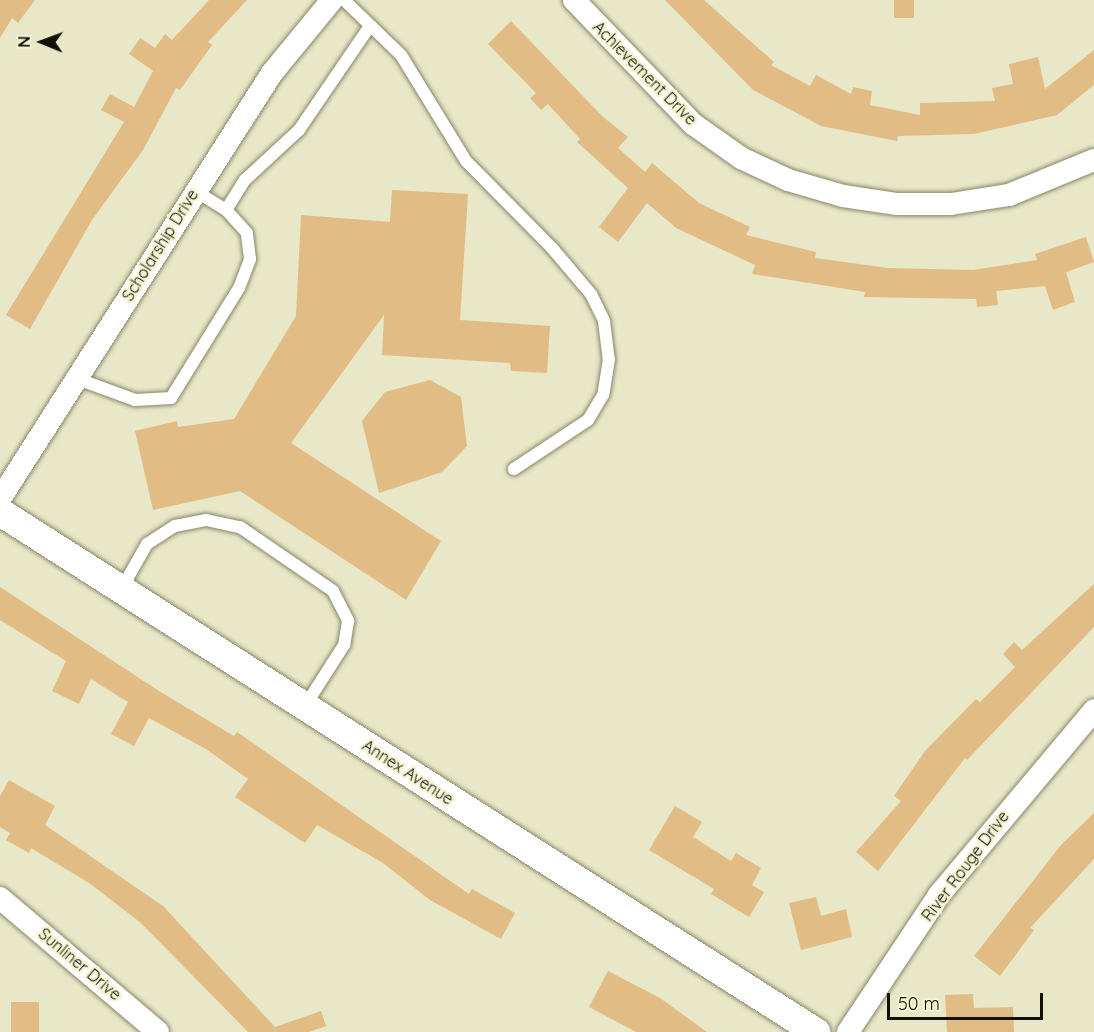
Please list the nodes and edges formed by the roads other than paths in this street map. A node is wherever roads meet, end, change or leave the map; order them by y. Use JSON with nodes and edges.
{"nodes":[{"id":1,"x":332,"y":0,"type":"edge"},
{"id":2,"x":344,"y":0,"type":"edge"},
{"id":3,"x":574,"y":0,"type":"edge"},
{"id":4,"x":370,"y":26,"type":"junction"},
{"id":5,"x":1094,"y":160,"type":"edge"},
{"id":6,"x":194,"y":190,"type":"junction"},
{"id":7,"x":226,"y":210,"type":"junction"},
{"id":8,"x":75,"y":378,"type":"junction"},
{"id":9,"x":514,"y":469,"type":"dead end"},
{"id":10,"x":0,"y":499,"type":"edge"},
{"id":11,"x":0,"y":512,"type":"edge"},
{"id":12,"x":122,"y":588,"type":"junction"},
{"id":13,"x":305,"y":706,"type":"junction"},
{"id":14,"x":1094,"y":710,"type":"edge"},
{"id":15,"x":0,"y":897,"type":"edge"},
{"id":16,"x":149,"y":1029,"type":"edge"},
{"id":17,"x":816,"y":1032,"type":"edge"},
{"id":18,"x":848,"y":1032,"type":"edge"}],
"edges":[{"from":1,"to":6,"type":"street","name":"Scholarship Drive"},
{"from":2,"to":4,"type":"lane"},
{"from":3,"to":5,"type":"street","name":"Achievement Drive"},
{"from":4,"to":7,"type":"lane"},
{"from":4,"to":9,"type":"lane"},
{"from":6,"to":7,"type":"lane"},
{"from":6,"to":8,"type":"street","name":"Scholarship Drive"},
{"from":7,"to":8,"type":"lane"},
{"from":8,"to":10,"type":"street","name":"Scholarship Drive"},
{"from":11,"to":12,"type":"street","name":"Annex Avenue"},
{"from":12,"to":13,"type":"street","name":"Annex Avenue"},
{"from":12,"to":13,"type":"lane"},
{"from":13,"to":17,"type":"street","name":"Annex Avenue"},
{"from":14,"to":18,"type":"street","name":"River Rouge Drive"},
{"from":15,"to":16,"type":"street","name":"Sunliner Drive"}]}
